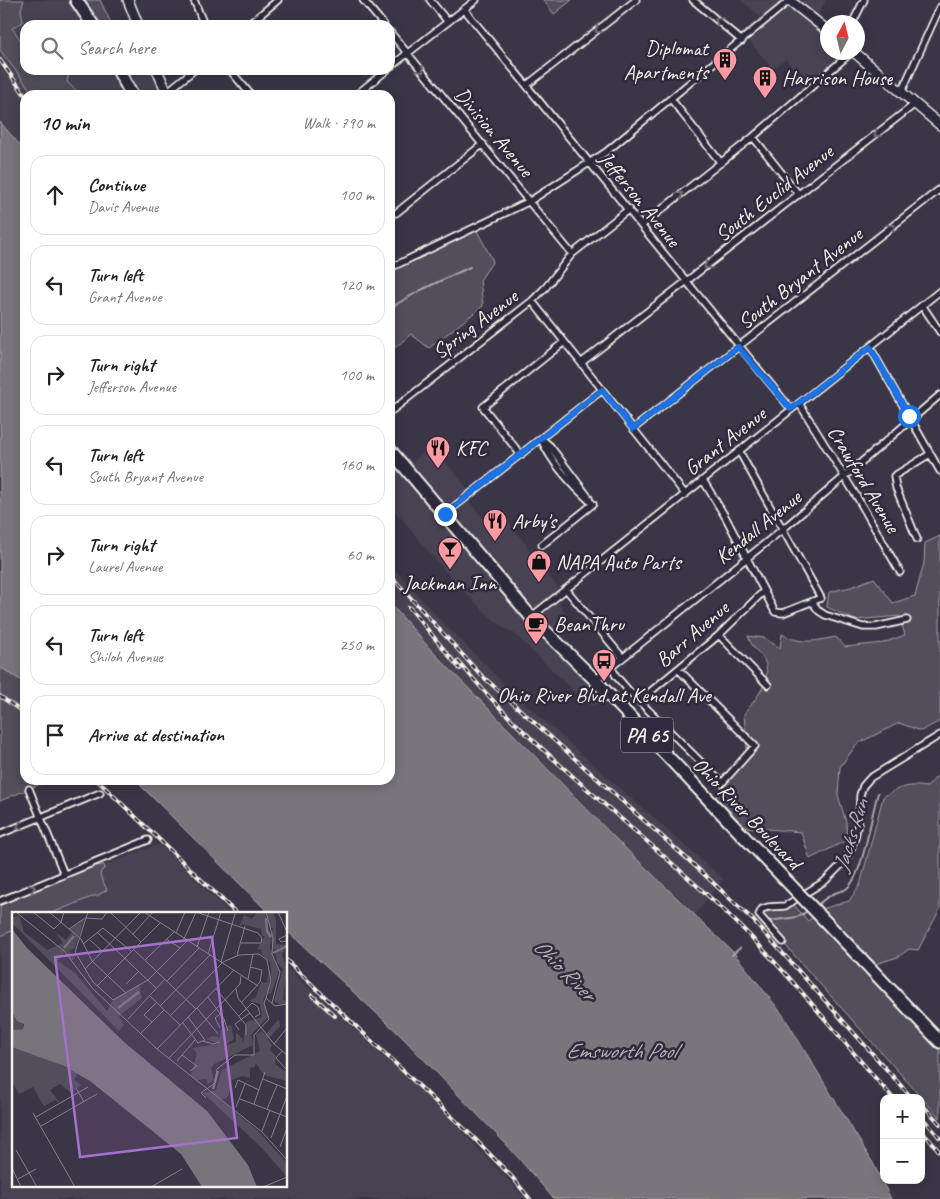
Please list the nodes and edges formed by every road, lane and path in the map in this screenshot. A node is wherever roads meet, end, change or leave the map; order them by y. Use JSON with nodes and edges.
{"nodes":[{"id":1,"x":76,"y":0,"type":"edge"},
{"id":2,"x":128,"y":0,"type":"edge"},
{"id":3,"x":194,"y":0,"type":"edge"},
{"id":4,"x":278,"y":0,"type":"edge"},
{"id":5,"x":364,"y":0,"type":"edge"},
{"id":6,"x":430,"y":0,"type":"edge"},
{"id":7,"x":476,"y":0,"type":"edge"},
{"id":8,"x":636,"y":0,"type":"edge"},
{"id":9,"x":693,"y":0,"type":"edge"},
{"id":10,"x":790,"y":0,"type":"edge"},
{"id":11,"x":864,"y":0,"type":"edge"},
{"id":12,"x":940,"y":7,"type":"edge"},
{"id":13,"x":464,"y":9,"type":"junction"},
{"id":14,"x":857,"y":15,"type":"edge"},
{"id":15,"x":90,"y":20,"type":"edge"},
{"id":16,"x":136,"y":20,"type":"edge"},
{"id":17,"x":202,"y":20,"type":"edge"},
{"id":18,"x":254,"y":20,"type":"edge"},
{"id":19,"x":380,"y":20,"type":"edge"},
{"id":20,"x":448,"y":22,"type":"junction"},
{"id":21,"x":820,"y":24,"type":"edge"},
{"id":22,"x":395,"y":38,"type":"edge"},
{"id":23,"x":742,"y":41,"type":"junction"},
{"id":24,"x":408,"y":53,"type":"junction"},
{"id":25,"x":844,"y":60,"type":"edge"},
{"id":26,"x":862,"y":60,"type":"edge"},
{"id":27,"x":395,"y":63,"type":"edge"},
{"id":28,"x":121,"y":75,"type":"edge"},
{"id":29,"x":160,"y":75,"type":"edge"},
{"id":30,"x":189,"y":75,"type":"edge"},
{"id":31,"x":234,"y":75,"type":"edge"},
{"id":32,"x":381,"y":75,"type":"edge"},
{"id":33,"x":527,"y":85,"type":"junction"},
{"id":34,"x":129,"y":90,"type":"edge"},
{"id":35,"x":166,"y":90,"type":"edge"},
{"id":36,"x":172,"y":90,"type":"edge"},
{"id":37,"x":247,"y":90,"type":"edge"},
{"id":38,"x":362,"y":90,"type":"edge"},
{"id":39,"x":901,"y":93,"type":"junction"},
{"id":40,"x":671,"y":99,"type":"junction"},
{"id":41,"x":915,"y":104,"type":"junction"},
{"id":42,"x":940,"y":125,"type":"edge"},
{"id":43,"x":753,"y":137,"type":"junction"},
{"id":44,"x":483,"y":144,"type":"junction"},
{"id":45,"x":589,"y":163,"type":"junction"},
{"id":46,"x":722,"y":163,"type":"junction"},
{"id":47,"x":940,"y":189,"type":"edge"},
{"id":48,"x":799,"y":196,"type":"junction"},
{"id":49,"x":530,"y":201,"type":"junction"},
{"id":50,"x":629,"y":210,"type":"junction"},
{"id":51,"x":396,"y":213,"type":"dead end"},
{"id":52,"x":642,"y":225,"type":"junction"},
{"id":53,"x":572,"y":254,"type":"junction"},
{"id":54,"x":395,"y":264,"type":"edge"},
{"id":55,"x":686,"y":282,"type":"junction"},
{"id":56,"x":940,"y":291,"type":"edge"},
{"id":57,"x":532,"y":302,"type":"junction"},
{"id":58,"x":922,"y":305,"type":"junction"},
{"id":59,"x":940,"y":332,"type":"edge"},
{"id":60,"x":564,"y":342,"type":"junction"},
{"id":61,"x":738,"y":347,"type":"junction"},
{"id":62,"x":870,"y":347,"type":"junction"},
{"id":63,"x":581,"y":363,"type":"junction"},
{"id":64,"x":602,"y":390,"type":"junction"},
{"id":65,"x":940,"y":395,"type":"edge"},
{"id":66,"x":799,"y":403,"type":"junction"},
{"id":67,"x":395,"y":408,"type":"edge"},
{"id":68,"x":791,"y":409,"type":"junction"},
{"id":69,"x":910,"y":420,"type":"junction"},
{"id":70,"x":633,"y":429,"type":"junction"},
{"id":71,"x":541,"y":439,"type":"junction"},
{"id":72,"x":739,"y":451,"type":"junction"},
{"id":73,"x":521,"y":454,"type":"junction"},
{"id":74,"x":930,"y":454,"type":"junction"},
{"id":75,"x":395,"y":456,"type":"edge"},
{"id":76,"x":940,"y":471,"type":"edge"},
{"id":77,"x":844,"y":477,"type":"junction"},
{"id":78,"x":703,"y":480,"type":"junction"},
{"id":79,"x":685,"y":494,"type":"junction"},
{"id":80,"x":445,"y":514,"type":"junction"},
{"id":81,"x":783,"y":530,"type":"junction"},
{"id":82,"x":917,"y":539,"type":"dead end"},
{"id":83,"x":542,"y":545,"type":"dead end"},
{"id":84,"x":747,"y":557,"type":"junction"},
{"id":85,"x":900,"y":572,"type":"dead end"},
{"id":86,"x":566,"y":589,"type":"junction"},
{"id":87,"x":764,"y":591,"type":"junction"},
{"id":88,"x":812,"y":602,"type":"junction"},
{"id":89,"x":531,"y":617,"type":"junction"},
{"id":90,"x":907,"y":620,"type":"dead end"},
{"id":91,"x":719,"y":635,"type":"junction"},
{"id":92,"x":622,"y":657,"type":"junction"},
{"id":93,"x":611,"y":666,"type":"junction"},
{"id":94,"x":678,"y":669,"type":"junction"},
{"id":95,"x":594,"y":680,"type":"junction"},
{"id":96,"x":768,"y":685,"type":"dead end"},
{"id":97,"x":639,"y":701,"type":"junction"},
{"id":98,"x":940,"y":735,"type":"edge"},
{"id":99,"x":29,"y":789,"type":"dead end"},
{"id":100,"x":100,"y":793,"type":"dead end"},
{"id":101,"x":40,"y":818,"type":"junction"},
{"id":102,"x":0,"y":834,"type":"edge"},
{"id":103,"x":148,"y":840,"type":"dead end"},
{"id":104,"x":64,"y":874,"type":"junction"},
{"id":105,"x":0,"y":901,"type":"edge"},
{"id":106,"x":783,"y":942,"type":"dead end"},
{"id":107,"x":940,"y":1042,"type":"edge"}],
"edges":[{"from":1,"to":15,"type":"highway"},
{"from":2,"to":16,"type":"street"},
{"from":3,"to":17,"type":"street"},
{"from":4,"to":18,"type":"street"},
{"from":5,"to":19,"type":"street"},
{"from":6,"to":20,"type":"street"},
{"from":7,"to":13,"type":"street"},
{"from":8,"to":33,"type":"street","one_way":true},
{"from":23,"to":9,"type":"street","one_way":true},
{"from":10,"to":21,"type":"street"},
{"from":10,"to":23,"type":"street"},
{"from":11,"to":14,"type":"street"},
{"from":12,"to":39,"type":"street"},
{"from":13,"to":20,"type":"street"},
{"from":13,"to":33,"type":"street","name":"Jefferson Avenue"},
{"from":20,"to":24,"type":"street"},
{"from":22,"to":24,"type":"street","name":"Division Avenue"},
{"from":23,"to":40,"type":"street"},
{"from":24,"to":27,"type":"street"},
{"from":24,"to":44,"type":"street","name":"Division Avenue","one_way":true},
{"from":25,"to":43,"type":"street"},
{"from":26,"to":39,"type":"street"},
{"from":28,"to":34,"type":"highway"},
{"from":29,"to":35,"type":"street"},
{"from":30,"to":36,"type":"street"},
{"from":31,"to":37,"type":"street"},
{"from":32,"to":38,"type":"street"},
{"from":33,"to":45,"type":"street","name":"Jefferson Avenue"},
{"from":39,"to":41,"type":"street"},
{"from":40,"to":45,"type":"street"},
{"from":40,"to":46,"type":"street"},
{"from":41,"to":42,"type":"street"},
{"from":41,"to":48,"type":"street","name":"South Euclid Avenue","one_way":true},
{"from":43,"to":46,"type":"street"},
{"from":43,"to":48,"type":"street"},
{"from":44,"to":49,"type":"street","name":"Division Avenue"},
{"from":44,"to":51,"type":"street"},
{"from":45,"to":49,"type":"street"},
{"from":45,"to":50,"type":"street","name":"Jefferson Avenue"},
{"from":52,"to":46,"type":"street","one_way":true},
{"from":61,"to":47,"type":"street","name":"South Bryant Avenue","one_way":true},
{"from":48,"to":55,"type":"street","name":"South Euclid Avenue","one_way":true},
{"from":49,"to":53,"type":"street","name":"Division Avenue"},
{"from":49,"to":54,"type":"street"},
{"from":50,"to":52,"type":"street","name":"Jefferson Avenue"},
{"from":50,"to":53,"type":"street","name":"Spring Avenue"},
{"from":52,"to":55,"type":"street","name":"Jefferson Avenue"},
{"from":53,"to":57,"type":"street","name":"Spring Avenue"},
{"from":55,"to":61,"type":"street","name":"Jefferson Avenue"},
{"from":55,"to":63,"type":"street","name":"South Euclid Avenue"},
{"from":56,"to":58,"type":"street","name":"Grant Avenue"},
{"from":57,"to":60,"type":"street"},
{"from":57,"to":67,"type":"street","name":"Spring Avenue"},
{"from":58,"to":59,"type":"street"},
{"from":58,"to":62,"type":"street","name":"Grant Avenue"},
{"from":60,"to":63,"type":"street"},
{"from":60,"to":73,"type":"street"},
{"from":61,"to":68,"type":"street","name":"Jefferson Avenue"},
{"from":61,"to":70,"type":"street","name":"South Bryant Avenue"},
{"from":62,"to":66,"type":"street","name":"Grant Avenue"},
{"from":62,"to":69,"type":"street"},
{"from":63,"to":64,"type":"street"},
{"from":64,"to":70,"type":"street"},
{"from":64,"to":71,"type":"street"},
{"from":65,"to":69,"type":"street","name":"Kendall Avenue"},
{"from":66,"to":68,"type":"street","name":"Grant Avenue"},
{"from":66,"to":77,"type":"street","name":"Crawford Avenue"},
{"from":68,"to":72,"type":"street","name":"Grant Avenue"},
{"from":69,"to":74,"type":"street"},
{"from":69,"to":77,"type":"street","name":"Kendall Avenue"},
{"from":70,"to":79,"type":"street"},
{"from":71,"to":73,"type":"street"},
{"from":71,"to":83,"type":"street"},
{"from":72,"to":78,"type":"street","name":"Grant Avenue"},
{"from":72,"to":81,"type":"street"},
{"from":73,"to":80,"type":"street"},
{"from":74,"to":76,"type":"street"},
{"from":74,"to":82,"type":"street"},
{"from":75,"to":80,"type":"highway","name":"Ohio River Boulevard","number":"PA 65"},
{"from":77,"to":81,"type":"street","name":"Kendall Avenue"},
{"from":77,"to":85,"type":"street","name":"Crawford Avenue"},
{"from":78,"to":79,"type":"street","name":"Grant Avenue"},
{"from":78,"to":84,"type":"street"},
{"from":79,"to":86,"type":"street","name":"Grant Avenue"},
{"from":80,"to":89,"type":"highway","name":"Ohio River Boulevard","number":"PA 65"},
{"from":81,"to":84,"type":"street","name":"Kendall Avenue"},
{"from":81,"to":88,"type":"street"},
{"from":84,"to":87,"type":"street"},
{"from":84,"to":92,"type":"street","name":"Kendall Avenue"},
{"from":86,"to":89,"type":"street","name":"Grant Avenue"},
{"from":86,"to":92,"type":"street"},
{"from":87,"to":88,"type":"street"},
{"from":87,"to":91,"type":"street","name":"Barr Avenue"},
{"from":88,"to":90,"type":"street"},
{"from":89,"to":95,"type":"highway","name":"Ohio River Boulevard","number":"PA 65"},
{"from":91,"to":94,"type":"street","name":"Barr Avenue"},
{"from":91,"to":96,"type":"street"},
{"from":92,"to":93,"type":"street","name":"Kendall Avenue"},
{"from":93,"to":95,"type":"street","name":"Kendall Avenue"},
{"from":93,"to":97,"type":"street"},
{"from":94,"to":97,"type":"street","name":"Barr Avenue"},
{"from":94,"to":97,"type":"street"},
{"from":95,"to":107,"type":"highway","name":"Ohio River Boulevard","number":"PA 65","bridge":true},
{"from":98,"to":106,"type":"street"},
{"from":99,"to":101,"type":"street"},
{"from":100,"to":101,"type":"street"},
{"from":101,"to":102,"type":"street","one_way":true},
{"from":101,"to":104,"type":"street"},
{"from":103,"to":104,"type":"street"},
{"from":105,"to":104,"type":"street","one_way":true}]}
